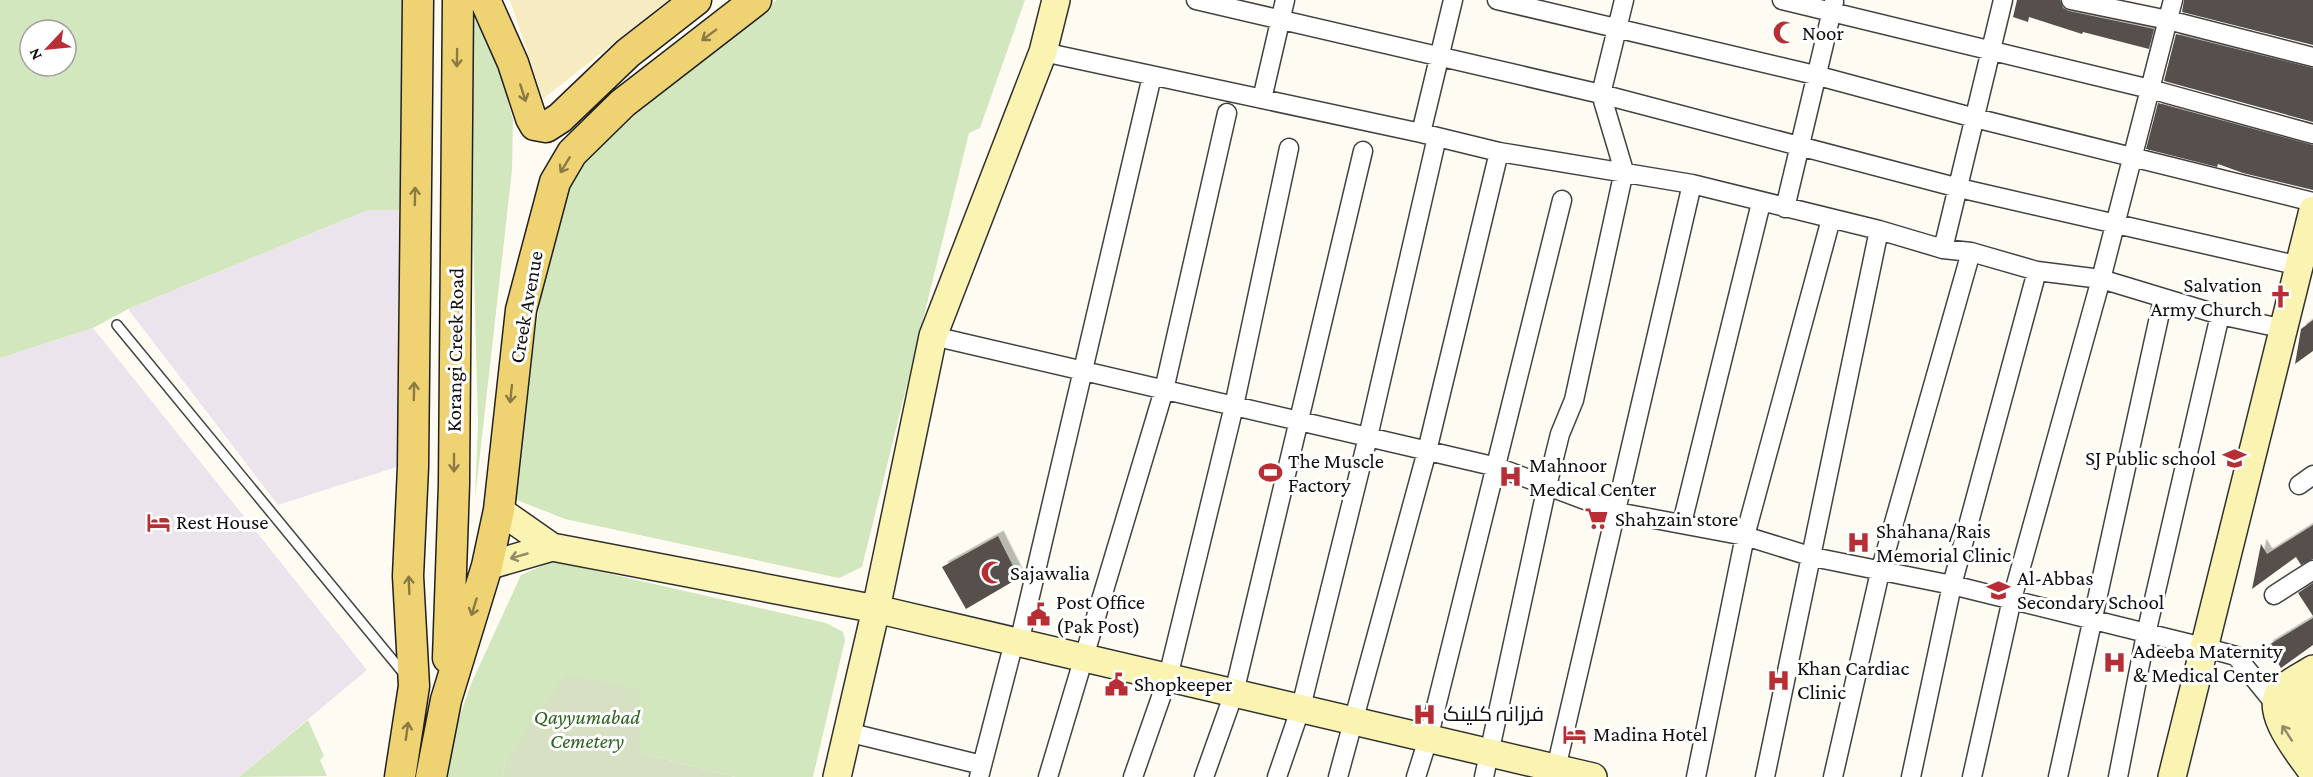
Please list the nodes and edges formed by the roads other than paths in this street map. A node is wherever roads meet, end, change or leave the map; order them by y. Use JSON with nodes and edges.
{"nodes":[{"id":1,"x":418,"y":0,"type":"edge"},
{"id":2,"x":458,"y":0,"type":"edge"},
{"id":3,"x":485,"y":0,"type":"edge"},
{"id":4,"x":696,"y":0,"type":"edge"},
{"id":5,"x":756,"y":0,"type":"edge"},
{"id":6,"x":1056,"y":0,"type":"edge"},
{"id":7,"x":1196,"y":0,"type":"edge"},
{"id":8,"x":1285,"y":0,"type":"edge"},
{"id":9,"x":1453,"y":0,"type":"edge"},
{"id":10,"x":1497,"y":0,"type":"edge"},
{"id":11,"x":1624,"y":0,"type":"edge"},
{"id":12,"x":1782,"y":0,"type":"edge"},
{"id":13,"x":2004,"y":0,"type":"edge"},
{"id":14,"x":2071,"y":0,"type":"edge"},
{"id":15,"x":2173,"y":0,"type":"edge"},
{"id":16,"x":1833,"y":6,"type":"edge"},
{"id":17,"x":1280,"y":20,"type":"junction"},
{"id":18,"x":2168,"y":20,"type":"junction"},
{"id":19,"x":1617,"y":29,"type":"junction"},
{"id":20,"x":1992,"y":49,"type":"junction"},
{"id":21,"x":1043,"y":52,"type":"junction"},
{"id":22,"x":2313,"y":57,"type":"edge"},
{"id":23,"x":1439,"y":58,"type":"junction"},
{"id":24,"x":1815,"y":75,"type":"junction"},
{"id":25,"x":1152,"y":76,"type":"junction"},
{"id":26,"x":2150,"y":89,"type":"junction"},
{"id":27,"x":1601,"y":94,"type":"junction"},
{"id":28,"x":1262,"y":99,"type":"junction"},
{"id":29,"x":1227,"y":113,"type":"dead end"},
{"id":30,"x":1975,"y":118,"type":"junction"},
{"id":31,"x":2313,"y":134,"type":"edge"},
{"id":32,"x":1429,"y":135,"type":"junction"},
{"id":33,"x":1798,"y":144,"type":"junction"},
{"id":34,"x":1289,"y":148,"type":"dead end"},
{"id":35,"x":1362,"y":151,"type":"dead end"},
{"id":36,"x":1499,"y":153,"type":"junction"},
{"id":37,"x":2133,"y":157,"type":"junction"},
{"id":38,"x":1624,"y":171,"type":"junction"},
{"id":39,"x":1692,"y":184,"type":"junction"},
{"id":40,"x":1959,"y":188,"type":"junction"},
{"id":41,"x":1562,"y":200,"type":"dead end"},
{"id":42,"x":1761,"y":202,"type":"junction"},
{"id":43,"x":2313,"y":202,"type":"edge"},
{"id":44,"x":1785,"y":208,"type":"junction"},
{"id":45,"x":2313,"y":210,"type":"edge"},
{"id":46,"x":1831,"y":219,"type":"junction"},
{"id":47,"x":2115,"y":223,"type":"junction"},
{"id":48,"x":1879,"y":230,"type":"junction"},
{"id":49,"x":1943,"y":249,"type":"junction"},
{"id":50,"x":1971,"y":252,"type":"junction"},
{"id":51,"x":2300,"y":266,"type":"junction"},
{"id":52,"x":2037,"y":270,"type":"junction"},
{"id":53,"x":2101,"y":279,"type":"junction"},
{"id":54,"x":2163,"y":299,"type":"junction"},
{"id":55,"x":2220,"y":315,"type":"junction"},
{"id":56,"x":117,"y":325,"type":"dead end"},
{"id":57,"x":2285,"y":329,"type":"junction"},
{"id":58,"x":933,"y":336,"type":"junction"},
{"id":59,"x":1083,"y":371,"type":"junction"},
{"id":60,"x":1164,"y":390,"type":"junction"},
{"id":61,"x":1234,"y":406,"type":"junction"},
{"id":62,"x":1299,"y":421,"type":"junction"},
{"id":63,"x":1368,"y":437,"type":"junction"},
{"id":64,"x":1427,"y":451,"type":"junction"},
{"id":65,"x":1497,"y":467,"type":"junction"},
{"id":66,"x":1547,"y":486,"type":"junction"},
{"id":67,"x":499,"y":510,"type":"junction"},
{"id":68,"x":1617,"y":512,"type":"junction"},
{"id":69,"x":1682,"y":523,"type":"junction"},
{"id":70,"x":1745,"y":536,"type":"junction"},
{"id":71,"x":552,"y":547,"type":"junction"},
{"id":72,"x":1812,"y":557,"type":"junction"},
{"id":73,"x":487,"y":566,"type":"junction"},
{"id":74,"x":2313,"y":570,"type":"edge"},
{"id":75,"x":1880,"y":572,"type":"junction"},
{"id":76,"x":1952,"y":585,"type":"junction"},
{"id":77,"x":2274,"y":595,"type":"dead end"},
{"id":78,"x":2012,"y":599,"type":"junction"},
{"id":79,"x":876,"y":609,"type":"junction"},
{"id":80,"x":2094,"y":621,"type":"junction"},
{"id":81,"x":2146,"y":634,"type":"junction"},
{"id":82,"x":1016,"y":642,"type":"junction"},
{"id":83,"x":2203,"y":647,"type":"junction"},
{"id":84,"x":1085,"y":659,"type":"junction"},
{"id":85,"x":2313,"y":669,"type":"edge"},
{"id":86,"x":1168,"y":677,"type":"junction"},
{"id":87,"x":414,"y":686,"type":"junction"},
{"id":88,"x":1234,"y":693,"type":"junction"},
{"id":89,"x":2293,"y":696,"type":"edge"},
{"id":90,"x":446,"y":700,"type":"junction"},
{"id":91,"x":1301,"y":707,"type":"junction"},
{"id":92,"x":1353,"y":720,"type":"junction"},
{"id":93,"x":847,"y":732,"type":"junction"},
{"id":94,"x":2313,"y":736,"type":"edge"},
{"id":95,"x":1428,"y":739,"type":"junction"},
{"id":96,"x":1487,"y":765,"type":"edge"},
{"id":97,"x":980,"y":771,"type":"edge"},
{"id":98,"x":1556,"y":773,"type":"edge"},
{"id":99,"x":2313,"y":774,"type":"edge"},
{"id":100,"x":400,"y":777,"type":"edge"},
{"id":101,"x":431,"y":777,"type":"edge"},
{"id":102,"x":837,"y":777,"type":"edge"},
{"id":103,"x":1048,"y":777,"type":"edge"},
{"id":104,"x":1133,"y":777,"type":"edge"},
{"id":105,"x":1204,"y":777,"type":"edge"},
{"id":106,"x":1277,"y":777,"type":"edge"},
{"id":107,"x":1338,"y":777,"type":"edge"},
{"id":108,"x":1416,"y":777,"type":"edge"},
{"id":109,"x":1593,"y":777,"type":"edge"},
{"id":110,"x":1696,"y":777,"type":"edge"},
{"id":111,"x":1765,"y":777,"type":"edge"},
{"id":112,"x":1833,"y":777,"type":"edge"},
{"id":113,"x":1911,"y":777,"type":"edge"},
{"id":114,"x":1972,"y":777,"type":"edge"},
{"id":115,"x":2058,"y":777,"type":"edge"},
{"id":116,"x":2118,"y":777,"type":"edge"},
{"id":117,"x":2172,"y":777,"type":"edge"}],
"edges":[{"from":87,"to":1,"type":"main road","name":"Korangi Creek Road","one_way":true},
{"from":2,"to":90,"type":"main road","name":"Korangi Creek Road","one_way":true},
{"from":3,"to":4,"type":"main road","one_way":true},
{"from":5,"to":67,"type":"main road","name":"Creek Avenue","one_way":true},
{"from":6,"to":21,"type":"street"},
{"from":7,"to":17,"type":"street"},
{"from":8,"to":17,"type":"street"},
{"from":9,"to":23,"type":"street"},
{"from":10,"to":19,"type":"street"},
{"from":11,"to":19,"type":"street"},
{"from":12,"to":16,"type":"street"},
{"from":13,"to":20,"type":"street"},
{"from":14,"to":18,"type":"street"},
{"from":15,"to":18,"type":"street"},
{"from":16,"to":20,"type":"street"},
{"from":16,"to":24,"type":"street"},
{"from":17,"to":23,"type":"street"},
{"from":17,"to":28,"type":"street"},
{"from":18,"to":22,"type":"street"},
{"from":18,"to":26,"type":"street"},
{"from":19,"to":24,"type":"street"},
{"from":19,"to":27,"type":"street"},
{"from":20,"to":26,"type":"street"},
{"from":20,"to":30,"type":"street"},
{"from":21,"to":25,"type":"street"},
{"from":21,"to":58,"type":"street"},
{"from":23,"to":27,"type":"street"},
{"from":23,"to":32,"type":"street"},
{"from":24,"to":30,"type":"street"},
{"from":24,"to":33,"type":"street"},
{"from":25,"to":28,"type":"street"},
{"from":25,"to":59,"type":"street"},
{"from":26,"to":31,"type":"street"},
{"from":26,"to":37,"type":"street"},
{"from":27,"to":33,"type":"street"},
{"from":27,"to":38,"type":"street"},
{"from":28,"to":32,"type":"street"},
{"from":29,"to":60,"type":"street"},
{"from":30,"to":37,"type":"street"},
{"from":30,"to":40,"type":"street"},
{"from":32,"to":36,"type":"street"},
{"from":32,"to":63,"type":"street"},
{"from":33,"to":40,"type":"street"},
{"from":33,"to":44,"type":"street"},
{"from":34,"to":61,"type":"street"},
{"from":35,"to":62,"type":"street"},
{"from":36,"to":38,"type":"street"},
{"from":36,"to":64,"type":"street"},
{"from":37,"to":43,"type":"street"},
{"from":37,"to":47,"type":"street"},
{"from":38,"to":39,"type":"street"},
{"from":38,"to":66,"type":"street"},
{"from":39,"to":42,"type":"street"},
{"from":39,"to":68,"type":"street"},
{"from":40,"to":47,"type":"street"},
{"from":40,"to":49,"type":"street"},
{"from":41,"to":65,"type":"street"},
{"from":42,"to":44,"type":"street"},
{"from":42,"to":69,"type":"street"},
{"from":44,"to":46,"type":"street"},
{"from":45,"to":51,"type":"street"},
{"from":46,"to":48,"type":"street"},
{"from":46,"to":70,"type":"street"},
{"from":47,"to":51,"type":"street"},
{"from":47,"to":53,"type":"street"},
{"from":48,"to":49,"type":"street"},
{"from":48,"to":72,"type":"street"},
{"from":49,"to":50,"type":"street"},
{"from":50,"to":52,"type":"street"},
{"from":50,"to":75,"type":"street"},
{"from":51,"to":57,"type":"street"},
{"from":52,"to":53,"type":"street"},
{"from":52,"to":76,"type":"street"},
{"from":53,"to":54,"type":"street"},
{"from":53,"to":78,"type":"street"},
{"from":54,"to":55,"type":"street"},
{"from":54,"to":80,"type":"street"},
{"from":55,"to":57,"type":"street"},
{"from":55,"to":81,"type":"street"},
{"from":56,"to":87,"type":"lane"},
{"from":57,"to":83,"type":"street"},
{"from":58,"to":59,"type":"street"},
{"from":58,"to":79,"type":"street"},
{"from":59,"to":60,"type":"street"},
{"from":59,"to":82,"type":"street"},
{"from":60,"to":61,"type":"street"},
{"from":60,"to":84,"type":"street"},
{"from":61,"to":62,"type":"street"},
{"from":61,"to":86,"type":"street"},
{"from":62,"to":63,"type":"street"},
{"from":62,"to":88,"type":"street"},
{"from":63,"to":64,"type":"street"},
{"from":63,"to":91,"type":"street"},
{"from":64,"to":65,"type":"street"},
{"from":64,"to":92,"type":"street"},
{"from":65,"to":66,"type":"street"},
{"from":65,"to":95,"type":"street"},
{"from":66,"to":68,"type":"street"},
{"from":66,"to":96,"type":"street"},
{"from":67,"to":71,"type":"street"},
{"from":67,"to":73,"type":"main road","name":"Creek Avenue"},
{"from":68,"to":69,"type":"street"},
{"from":68,"to":98,"type":"street"},
{"from":69,"to":70,"type":"street"},
{"from":70,"to":72,"type":"street"},
{"from":70,"to":110,"type":"street"},
{"from":71,"to":73,"type":"street","one_way":true},
{"from":71,"to":79,"type":"street"},
{"from":72,"to":75,"type":"street"},
{"from":72,"to":111,"type":"street"},
{"from":73,"to":90,"type":"main road","name":"Creek Avenue","one_way":true},
{"from":74,"to":77,"type":"street"},
{"from":75,"to":76,"type":"street"},
{"from":75,"to":112,"type":"street"},
{"from":76,"to":78,"type":"street"},
{"from":76,"to":113,"type":"street"},
{"from":78,"to":80,"type":"street"},
{"from":78,"to":114,"type":"street"},
{"from":79,"to":82,"type":"street"},
{"from":79,"to":93,"type":"street"},
{"from":80,"to":81,"type":"street"},
{"from":80,"to":115,"type":"street"},
{"from":81,"to":83,"type":"street"},
{"from":81,"to":116,"type":"street"},
{"from":82,"to":84,"type":"street"},
{"from":82,"to":97,"type":"street"},
{"from":83,"to":89,"type":"street"},
{"from":83,"to":117,"type":"street"},
{"from":84,"to":86,"type":"street"},
{"from":84,"to":103,"type":"street"},
{"from":85,"to":89,"type":"street"},
{"from":86,"to":88,"type":"street"},
{"from":86,"to":104,"type":"street"},
{"from":100,"to":87,"type":"main road","name":"Korangi Creek Road","one_way":true},
{"from":88,"to":91,"type":"street"},
{"from":88,"to":105,"type":"street"},
{"from":89,"to":94,"type":"street"},
{"from":99,"to":89,"type":"street","one_way":true},
{"from":90,"to":101,"type":"main road"},
{"from":91,"to":92,"type":"street"},
{"from":91,"to":106,"type":"street"},
{"from":92,"to":95,"type":"street"},
{"from":92,"to":107,"type":"street"},
{"from":93,"to":97,"type":"street"},
{"from":93,"to":102,"type":"street"},
{"from":95,"to":96,"type":"street"},
{"from":95,"to":108,"type":"street"},
{"from":96,"to":98,"type":"street"},
{"from":98,"to":109,"type":"street"}]}
